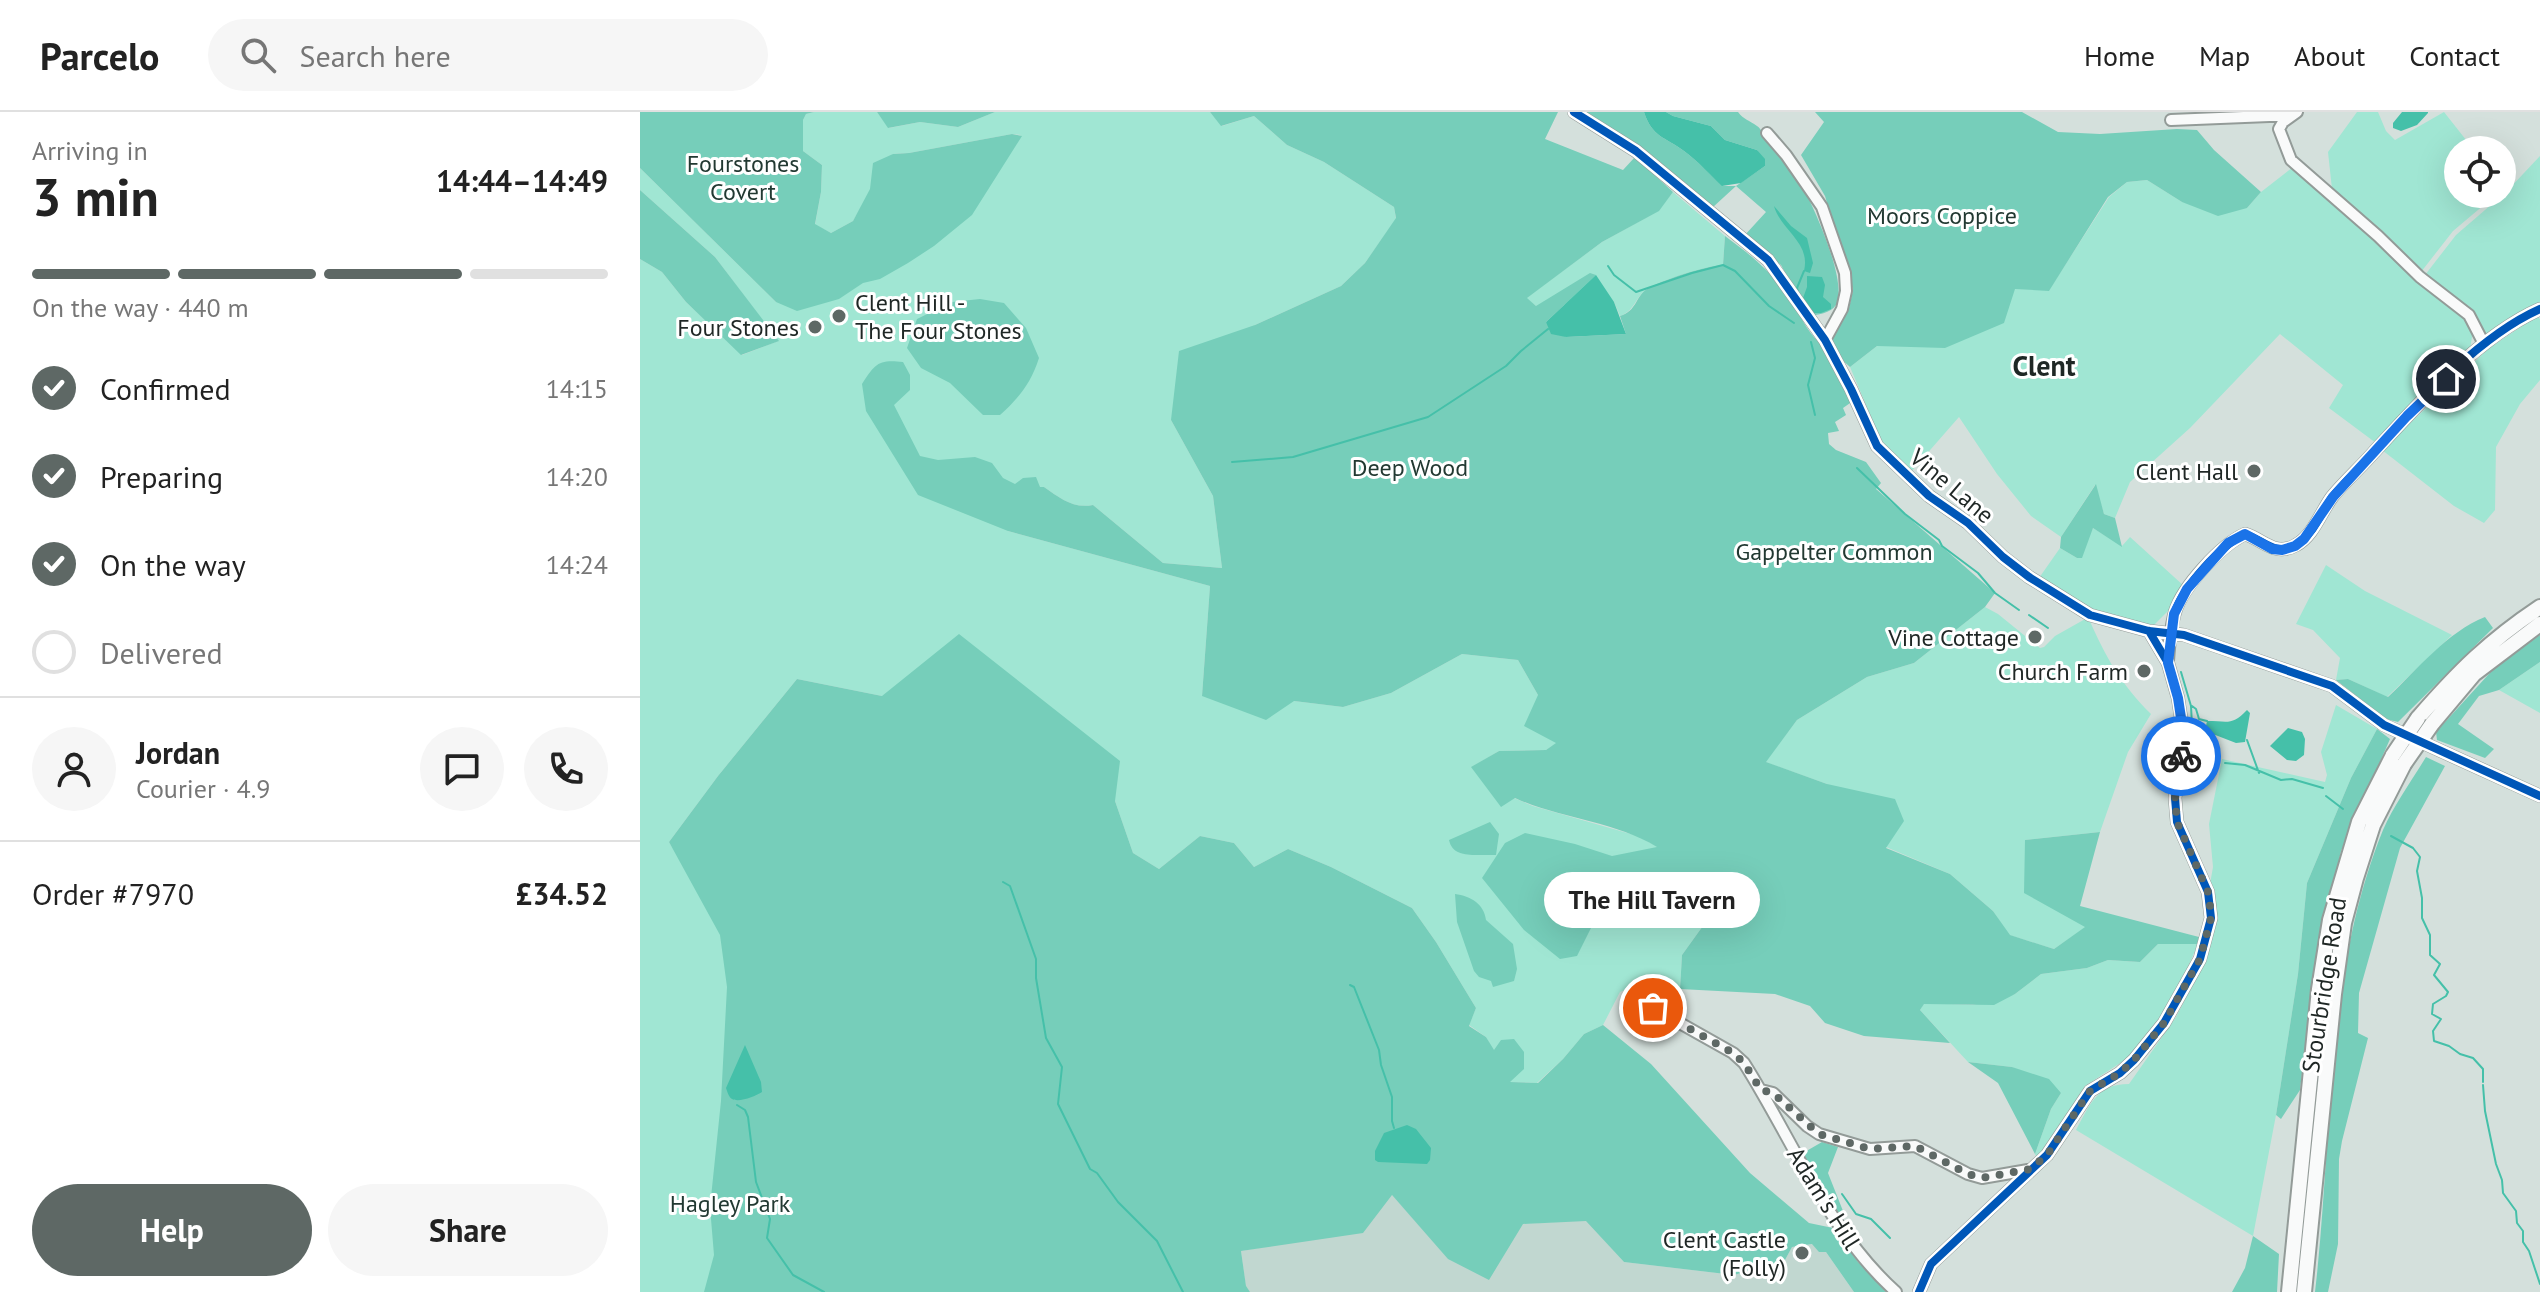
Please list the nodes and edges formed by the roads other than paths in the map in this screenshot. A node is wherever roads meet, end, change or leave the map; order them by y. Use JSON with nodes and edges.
{"nodes":[{"id":1,"x":1574,"y":112,"type":"edge"},
{"id":2,"x":2296,"y":113,"type":"edge"},
{"id":3,"x":2171,"y":120,"type":"dead end"},
{"id":4,"x":1767,"y":133,"type":"dead end"},
{"id":5,"x":2540,"y":309,"type":"edge"},
{"id":6,"x":1825,"y":340,"type":"junction"},
{"id":7,"x":2484,"y":344,"type":"junction"},
{"id":8,"x":2540,"y":607,"type":"edge"},
{"id":9,"x":2540,"y":624,"type":"edge"},
{"id":10,"x":2149,"y":631,"type":"junction"},
{"id":11,"x":2173,"y":633,"type":"junction"},
{"id":12,"x":2168,"y":663,"type":"junction"},
{"id":13,"x":2425,"y":721,"type":"junction"},
{"id":14,"x":2398,"y":759,"type":"junction"},
{"id":15,"x":2540,"y":796,"type":"edge"},
{"id":16,"x":1653,"y":1008,"type":"dead end"},
{"id":17,"x":1761,"y":1090,"type":"junction"},
{"id":18,"x":1788,"y":1107,"type":"junction"},
{"id":19,"x":1775,"y":1117,"type":"junction"},
{"id":20,"x":2030,"y":1169,"type":"junction"},
{"id":21,"x":1896,"y":1292,"type":"edge"},
{"id":22,"x":1919,"y":1292,"type":"edge"},
{"id":23,"x":2289,"y":1292,"type":"edge"},
{"id":24,"x":2304,"y":1292,"type":"edge"}],
"edges":[{"from":1,"to":6,"type":"street","name":"Vine Lane"},
{"from":2,"to":3,"type":"street"},
{"from":2,"to":7,"type":"street"},
{"from":4,"to":6,"type":"street"},
{"from":5,"to":7,"type":"street"},
{"from":6,"to":10,"type":"street","name":"Vine Lane"},
{"from":7,"to":11,"type":"street"},
{"from":8,"to":13,"type":"highway","name":"Stourbridge Road"},
{"from":9,"to":13,"type":"highway","name":"Stourbridge Road"},
{"from":10,"to":11,"type":"street","name":"Vine Lane"},
{"from":10,"to":12,"type":"street"},
{"from":11,"to":12,"type":"street"},
{"from":11,"to":15,"type":"street","name":"Vine Lane"},
{"from":12,"to":20,"type":"street"},
{"from":13,"to":14,"type":"highway","name":"Stourbridge Road","bridge":true},
{"from":14,"to":23,"type":"highway","name":"Stourbridge Road"},
{"from":14,"to":24,"type":"highway","name":"Stourbridge Road"},
{"from":16,"to":17,"type":"street","name":"Adam's Hill"},
{"from":17,"to":18,"type":"street"},
{"from":17,"to":19,"type":"street","name":"Adam's Hill"},
{"from":18,"to":19,"type":"street"},
{"from":18,"to":20,"type":"street"},
{"from":19,"to":21,"type":"street","name":"Adam's Hill"},
{"from":20,"to":22,"type":"street"}]}
